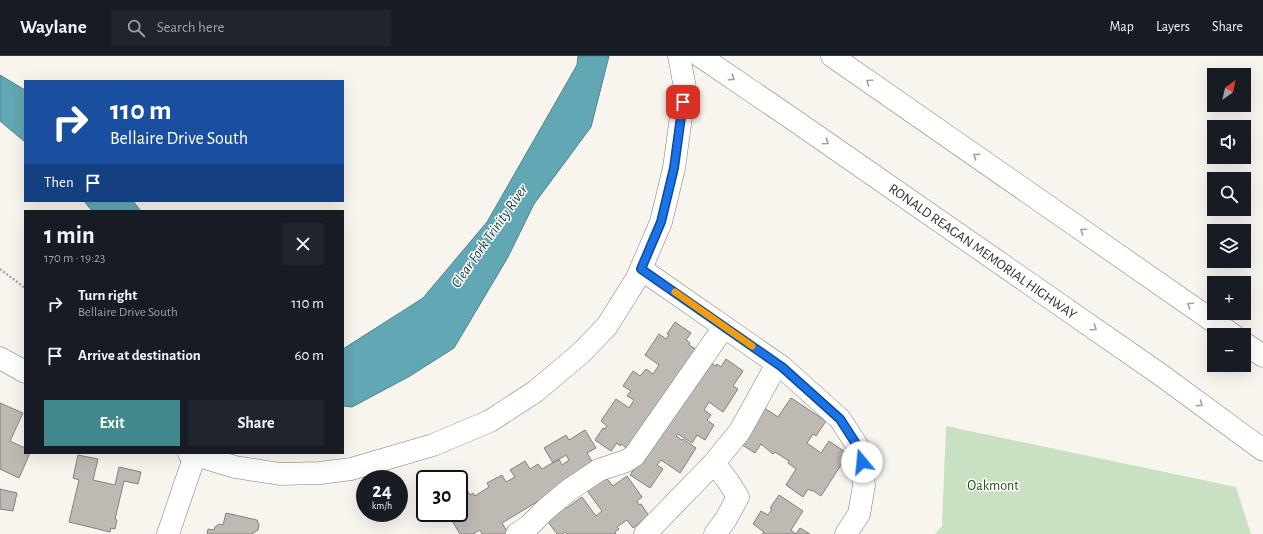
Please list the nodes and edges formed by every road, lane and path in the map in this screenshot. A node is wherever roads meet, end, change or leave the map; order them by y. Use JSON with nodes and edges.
{"nodes":[{"id":1,"x":679,"y":56,"type":"edge"},
{"id":2,"x":700,"y":56,"type":"edge"},
{"id":3,"x":832,"y":56,"type":"edge"},
{"id":4,"x":641,"y":269,"type":"junction"},
{"id":5,"x":0,"y":270,"type":"edge"},
{"id":6,"x":24,"y":287,"type":"edge"},
{"id":7,"x":724,"y":327,"type":"junction"},
{"id":8,"x":1223,"y":328,"type":"edge"},
{"id":9,"x":1251,"y":347,"type":"edge"},
{"id":10,"x":1263,"y":356,"type":"edge"},
{"id":11,"x":0,"y":358,"type":"edge"},
{"id":12,"x":778,"y":364,"type":"junction"},
{"id":13,"x":24,"y":371,"type":"edge"},
{"id":14,"x":1263,"y":450,"type":"edge"},
{"id":15,"x":192,"y":454,"type":"edge"},
{"id":16,"x":714,"y":463,"type":"junction"},
{"id":17,"x":168,"y":534,"type":"edge"},
{"id":18,"x":517,"y":534,"type":"edge"},
{"id":19,"x":645,"y":534,"type":"edge"},
{"id":20,"x":715,"y":534,"type":"edge"},
{"id":21,"x":846,"y":534,"type":"edge"}],
"edges":[{"from":1,"to":4,"type":"main road"},
{"from":2,"to":14,"type":"main road","name":"RONALD REAGAN MEMORIAL HIGHWAY","one_way":true},
{"from":8,"to":3,"type":"main road","one_way":true},
{"from":4,"to":7,"type":"main road"},
{"from":4,"to":15,"type":"main road"},
{"from":5,"to":6,"type":"path"},
{"from":7,"to":12,"type":"main road"},
{"from":7,"to":18,"type":"main road"},
{"from":9,"to":10,"type":"main road"},
{"from":11,"to":13,"type":"main road"},
{"from":12,"to":16,"type":"main road"},
{"from":12,"to":21,"type":"main road"},
{"from":15,"to":17,"type":"main road"},
{"from":16,"to":19,"type":"main road"},
{"from":16,"to":20,"type":"main road"}]}
